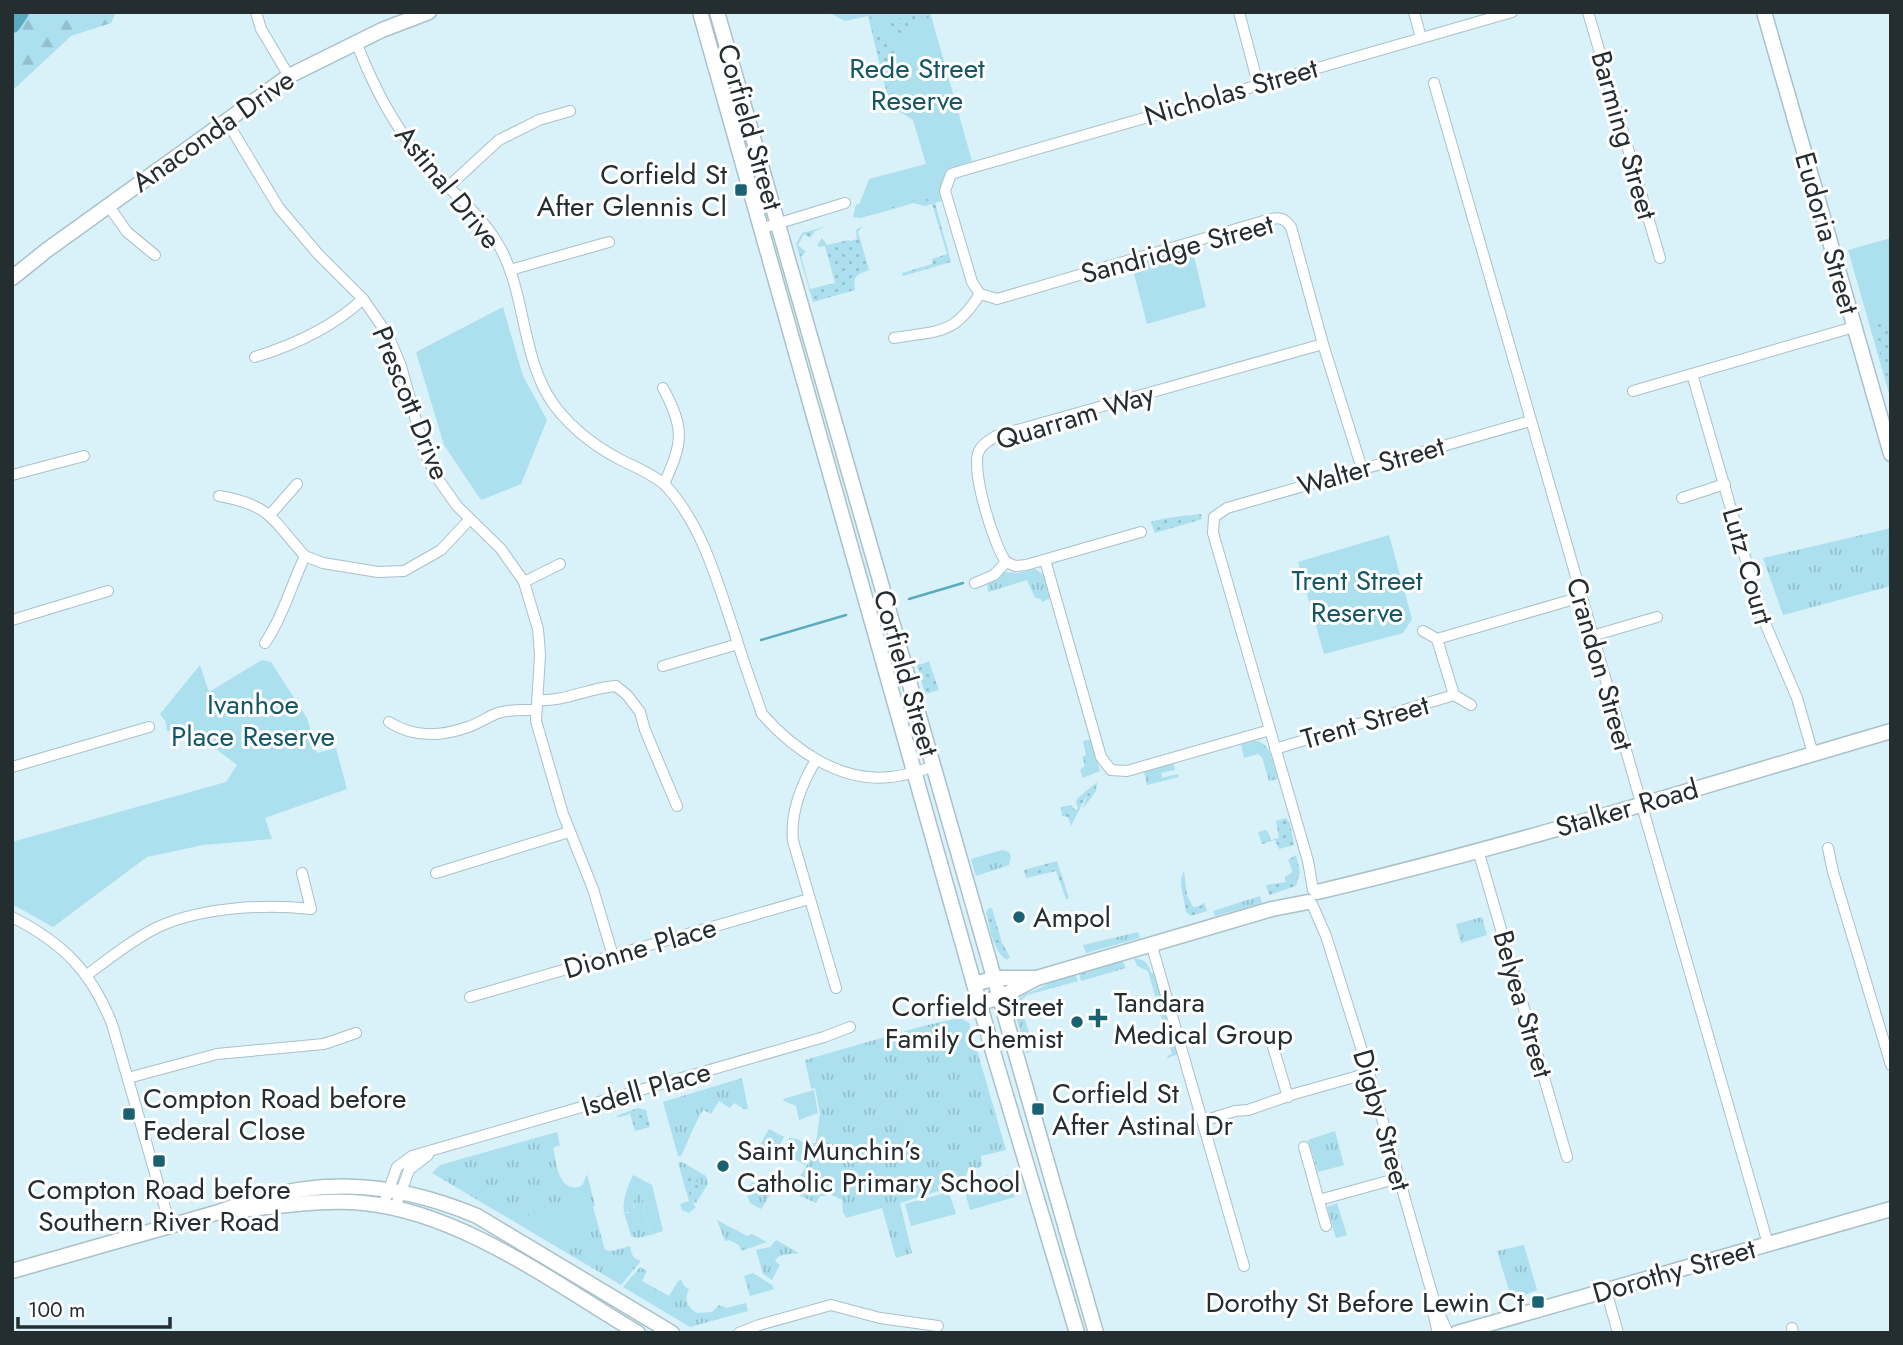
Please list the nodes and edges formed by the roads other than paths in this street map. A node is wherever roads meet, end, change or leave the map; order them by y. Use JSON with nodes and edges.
{"nodes":[{"id":1,"x":257,"y":12,"type":"edge"},
{"id":2,"x":429,"y":12,"type":"edge"},
{"id":3,"x":700,"y":12,"type":"edge"},
{"id":4,"x":717,"y":12,"type":"edge"},
{"id":5,"x":1239,"y":12,"type":"edge"},
{"id":6,"x":1414,"y":12,"type":"edge"},
{"id":7,"x":1511,"y":12,"type":"edge"},
{"id":8,"x":1588,"y":12,"type":"edge"},
{"id":9,"x":1764,"y":12,"type":"edge"},
{"id":10,"x":406,"y":16,"type":"edge"},
{"id":11,"x":1421,"y":38,"type":"junction"},
{"id":12,"x":356,"y":42,"type":"junction"},
{"id":13,"x":289,"y":76,"type":"junction"},
{"id":14,"x":1434,"y":83,"type":"dead end"},
{"id":15,"x":1258,"y":84,"type":"junction"},
{"id":16,"x":570,"y":111,"type":"dead end"},
{"id":17,"x":226,"y":120,"type":"junction"},
{"id":18,"x":449,"y":186,"type":"junction"},
{"id":19,"x":845,"y":203,"type":"dead end"},
{"id":20,"x":108,"y":205,"type":"junction"},
{"id":21,"x":778,"y":224,"type":"junction"},
{"id":22,"x":760,"y":229,"type":"junction"},
{"id":23,"x":609,"y":242,"type":"dead end"},
{"id":24,"x":155,"y":255,"type":"dead end"},
{"id":25,"x":1660,"y":258,"type":"dead end"},
{"id":26,"x":510,"y":270,"type":"junction"},
{"id":27,"x":12,"y":278,"type":"edge"},
{"id":28,"x":980,"y":294,"type":"junction"},
{"id":29,"x":363,"y":299,"type":"junction"},
{"id":30,"x":1854,"y":327,"type":"junction"},
{"id":31,"x":894,"y":338,"type":"dead end"},
{"id":32,"x":1323,"y":344,"type":"junction"},
{"id":33,"x":255,"y":357,"type":"dead end"},
{"id":34,"x":1692,"y":374,"type":"junction"},
{"id":35,"x":663,"y":388,"type":"dead end"},
{"id":36,"x":1633,"y":391,"type":"dead end"},
{"id":37,"x":1530,"y":421,"type":"junction"},
{"id":38,"x":1891,"y":454,"type":"edge"},
{"id":39,"x":84,"y":456,"type":"dead end"},
{"id":40,"x":1362,"y":469,"type":"junction"},
{"id":41,"x":12,"y":475,"type":"edge"},
{"id":42,"x":297,"y":484,"type":"dead end"},
{"id":43,"x":664,"y":484,"type":"junction"},
{"id":44,"x":1725,"y":484,"type":"junction"},
{"id":45,"x":219,"y":496,"type":"dead end"},
{"id":46,"x":1682,"y":498,"type":"dead end"},
{"id":47,"x":270,"y":515,"type":"junction"},
{"id":48,"x":1214,"y":517,"type":"joint"},
{"id":49,"x":470,"y":519,"type":"junction"},
{"id":50,"x":1141,"y":532,"type":"dead end"},
{"id":51,"x":305,"y":556,"type":"junction"},
{"id":52,"x":1045,"y":560,"type":"junction"},
{"id":53,"x":1006,"y":562,"type":"junction"},
{"id":54,"x":560,"y":565,"type":"dead end"},
{"id":55,"x":524,"y":582,"type":"junction"},
{"id":56,"x":975,"y":583,"type":"dead end"},
{"id":57,"x":108,"y":591,"type":"dead end"},
{"id":58,"x":1581,"y":597,"type":"junction"},
{"id":59,"x":1657,"y":617,"type":"dead end"},
{"id":60,"x":12,"y":620,"type":"edge"},
{"id":61,"x":1423,"y":631,"type":"dead end"},
{"id":62,"x":1592,"y":636,"type":"junction"},
{"id":63,"x":1437,"y":639,"type":"junction"},
{"id":64,"x":265,"y":643,"type":"dead end"},
{"id":65,"x":738,"y":644,"type":"junction"},
{"id":66,"x":663,"y":666,"type":"dead end"},
{"id":67,"x":1454,"y":695,"type":"junction"},
{"id":68,"x":536,"y":705,"type":"junction"},
{"id":69,"x":1471,"y":705,"type":"dead end"},
{"id":70,"x":389,"y":722,"type":"dead end"},
{"id":71,"x":149,"y":727,"type":"dead end"},
{"id":72,"x":1270,"y":730,"type":"junction"},
{"id":73,"x":1891,"y":731,"type":"edge"},
{"id":74,"x":1275,"y":749,"type":"junction"},
{"id":75,"x":1813,"y":754,"type":"junction"},
{"id":76,"x":816,"y":760,"type":"junction"},
{"id":77,"x":12,"y":767,"type":"edge"},
{"id":78,"x":932,"y":767,"type":"junction"},
{"id":79,"x":915,"y":772,"type":"junction"},
{"id":80,"x":1641,"y":804,"type":"junction"},
{"id":81,"x":677,"y":806,"type":"dead end"},
{"id":82,"x":569,"y":832,"type":"junction"},
{"id":83,"x":1828,"y":848,"type":"dead end"},
{"id":84,"x":1478,"y":850,"type":"junction"},
{"id":85,"x":302,"y":873,"type":"dead end"},
{"id":86,"x":436,"y":873,"type":"dead end"},
{"id":87,"x":1313,"y":897,"type":"junction"},
{"id":88,"x":810,"y":899,"type":"junction"},
{"id":89,"x":12,"y":917,"type":"edge"},
{"id":90,"x":1152,"y":943,"type":"junction"},
{"id":91,"x":613,"y":956,"type":"junction"},
{"id":92,"x":87,"y":975,"type":"junction"},
{"id":93,"x":996,"y":978,"type":"junction"},
{"id":94,"x":1037,"y":978,"type":"junction"},
{"id":95,"x":974,"y":984,"type":"junction"},
{"id":96,"x":836,"y":988,"type":"dead end"},
{"id":97,"x":470,"y":997,"type":"dead end"},
{"id":98,"x":1001,"y":997,"type":"junction"},
{"id":99,"x":980,"y":1003,"type":"junction"},
{"id":100,"x":850,"y":1027,"type":"dead end"},
{"id":101,"x":356,"y":1033,"type":"dead end"},
{"id":102,"x":1271,"y":1040,"type":"dead end"},
{"id":103,"x":1891,"y":1065,"type":"edge"},
{"id":104,"x":1368,"y":1073,"type":"junction"},
{"id":105,"x":128,"y":1078,"type":"junction"},
{"id":106,"x":1288,"y":1097,"type":"junction"},
{"id":107,"x":1203,"y":1121,"type":"junction"},
{"id":108,"x":1304,"y":1147,"type":"dead end"},
{"id":109,"x":1567,"y":1157,"type":"dead end"},
{"id":110,"x":1399,"y":1178,"type":"junction"},
{"id":111,"x":394,"y":1190,"type":"junction"},
{"id":112,"x":1319,"y":1200,"type":"junction"},
{"id":113,"x":389,"y":1207,"type":"junction"},
{"id":114,"x":1891,"y":1209,"type":"edge"},
{"id":115,"x":219,"y":1212,"type":"junction"},
{"id":116,"x":170,"y":1226,"type":"junction"},
{"id":117,"x":1326,"y":1226,"type":"dead end"},
{"id":118,"x":1768,"y":1244,"type":"junction"},
{"id":119,"x":1244,"y":1266,"type":"dead end"},
{"id":120,"x":12,"y":1270,"type":"edge"},
{"id":121,"x":1606,"y":1290,"type":"junction"},
{"id":122,"x":1435,"y":1304,"type":"junction"},
{"id":123,"x":939,"y":1326,"type":"dead end"},
{"id":124,"x":638,"y":1333,"type":"edge"},
{"id":125,"x":672,"y":1333,"type":"edge"},
{"id":126,"x":739,"y":1333,"type":"edge"},
{"id":127,"x":1077,"y":1333,"type":"edge"},
{"id":128,"x":1096,"y":1333,"type":"edge"},
{"id":129,"x":1438,"y":1333,"type":"edge"},
{"id":130,"x":1448,"y":1333,"type":"edge"},
{"id":131,"x":1458,"y":1333,"type":"edge"},
{"id":132,"x":1618,"y":1333,"type":"edge"}],
"edges":[{"from":1,"to":13,"type":"street"},
{"from":2,"to":10,"type":"main road","name":"Anaconda Drive"},
{"from":3,"to":22,"type":"main road","name":"Corfield Street"},
{"from":4,"to":21,"type":"main road","name":"Corfield Street"},
{"from":5,"to":15,"type":"street"},
{"from":6,"to":11,"type":"street"},
{"from":7,"to":11,"type":"street","name":"Nicholas Street"},
{"from":8,"to":25,"type":"street","name":"Barming Street"},
{"from":9,"to":30,"type":"main road","name":"Eudoria Street"},
{"from":10,"to":12,"type":"main road","name":"Anaconda Drive"},
{"from":11,"to":15,"type":"street","name":"Nicholas Street"},
{"from":12,"to":13,"type":"main road","name":"Anaconda Drive"},
{"from":12,"to":18,"type":"street","name":"Astinal Drive"},
{"from":13,"to":17,"type":"main road","name":"Anaconda Drive"},
{"from":14,"to":37,"type":"street","name":"Crandon Street"},
{"from":15,"to":28,"type":"street","name":"Nicholas Street"},
{"from":16,"to":18,"type":"street"},
{"from":17,"to":20,"type":"main road","name":"Anaconda Drive"},
{"from":17,"to":29,"type":"street","name":"Prescott Drive"},
{"from":18,"to":26,"type":"street","name":"Astinal Drive"},
{"from":19,"to":21,"type":"street"},
{"from":20,"to":24,"type":"street"},
{"from":20,"to":27,"type":"main road","name":"Anaconda Drive"},
{"from":21,"to":22,"type":"street"},
{"from":21,"to":78,"type":"main road","name":"Corfield Street"},
{"from":22,"to":79,"type":"main road","name":"Corfield Street"},
{"from":23,"to":26,"type":"street"},
{"from":26,"to":43,"type":"street","name":"Astinal Drive"},
{"from":28,"to":31,"type":"street"},
{"from":28,"to":32,"type":"street","name":"Sandridge Street"},
{"from":29,"to":33,"type":"street"},
{"from":29,"to":49,"type":"street","name":"Prescott Drive"},
{"from":30,"to":34,"type":"street"},
{"from":30,"to":38,"type":"main road","name":"Eudoria Street"},
{"from":32,"to":40,"type":"street","name":"Sandridge Street"},
{"from":32,"to":53,"type":"street","name":"Quarram Way"},
{"from":34,"to":36,"type":"street"},
{"from":34,"to":44,"type":"street","name":"Lutz Court"},
{"from":35,"to":43,"type":"street"},
{"from":37,"to":40,"type":"street","name":"Walter Street"},
{"from":37,"to":58,"type":"street","name":"Crandon Street"},
{"from":39,"to":41,"type":"street"},
{"from":40,"to":48,"type":"street","name":"Walter Street"},
{"from":42,"to":47,"type":"street"},
{"from":43,"to":65,"type":"street","name":"Astinal Drive"},
{"from":44,"to":46,"type":"street"},
{"from":44,"to":75,"type":"street","name":"Lutz Court"},
{"from":45,"to":47,"type":"street"},
{"from":47,"to":51,"type":"street"},
{"from":48,"to":72,"type":"street","name":"Digby Street"},
{"from":49,"to":51,"type":"street"},
{"from":49,"to":55,"type":"street","name":"Prescott Drive"},
{"from":50,"to":52,"type":"street"},
{"from":51,"to":64,"type":"street"},
{"from":52,"to":53,"type":"street"},
{"from":52,"to":72,"type":"street"},
{"from":53,"to":56,"type":"street"},
{"from":54,"to":55,"type":"street"},
{"from":55,"to":68,"type":"street","name":"Prescott Drive"},
{"from":57,"to":60,"type":"street"},
{"from":58,"to":62,"type":"street","name":"Crandon Street"},
{"from":58,"to":63,"type":"street"},
{"from":59,"to":62,"type":"street"},
{"from":61,"to":63,"type":"street"},
{"from":62,"to":80,"type":"street","name":"Crandon Street"},
{"from":63,"to":67,"type":"street","name":"Trent Street"},
{"from":65,"to":66,"type":"street"},
{"from":65,"to":76,"type":"street","name":"Astinal Drive"},
{"from":67,"to":69,"type":"street","name":"Trent Street"},
{"from":67,"to":74,"type":"street","name":"Trent Street"},
{"from":68,"to":70,"type":"street"},
{"from":68,"to":81,"type":"street"},
{"from":68,"to":82,"type":"street","name":"Prescott Drive"},
{"from":71,"to":77,"type":"street"},
{"from":72,"to":74,"type":"street","name":"Digby Street"},
{"from":73,"to":75,"type":"main road","name":"Stalker Road"},
{"from":74,"to":87,"type":"street","name":"Digby Street"},
{"from":75,"to":80,"type":"main road","name":"Stalker Road"},
{"from":76,"to":79,"type":"street","name":"Astinal Drive"},
{"from":76,"to":88,"type":"street"},
{"from":78,"to":79,"type":"street","name":"Astinal Drive"},
{"from":78,"to":93,"type":"main road","name":"Corfield Street"},
{"from":79,"to":95,"type":"main road","name":"Corfield Street"},
{"from":80,"to":84,"type":"main road","name":"Stalker Road"},
{"from":80,"to":118,"type":"street","name":"Crandon Street"},
{"from":82,"to":86,"type":"street"},
{"from":82,"to":91,"type":"street","name":"Prescott Drive"},
{"from":83,"to":103,"type":"street"},
{"from":84,"to":87,"type":"main road","name":"Stalker Road"},
{"from":84,"to":109,"type":"street","name":"Belyea Street"},
{"from":85,"to":92,"type":"street"},
{"from":87,"to":90,"type":"main road","name":"Stalker Road"},
{"from":87,"to":104,"type":"street","name":"Digby Street"},
{"from":88,"to":91,"type":"street","name":"Dionne Place"},
{"from":88,"to":96,"type":"street"},
{"from":89,"to":92,"type":"street"},
{"from":90,"to":94,"type":"main road","name":"Stalker Road"},
{"from":90,"to":107,"type":"street"},
{"from":91,"to":97,"type":"street","name":"Dionne Place"},
{"from":92,"to":105,"type":"street"},
{"from":93,"to":94,"type":"main road","name":"Stalker Road"},
{"from":93,"to":95,"type":"main road","name":"Stalker Road"},
{"from":93,"to":98,"type":"main road","name":"Corfield Street"},
{"from":94,"to":98,"type":"main road","name":"Stalker Road"},
{"from":95,"to":99,"type":"main road","name":"Corfield Street"},
{"from":98,"to":99,"type":"main road","name":"Stalker Road"},
{"from":98,"to":128,"type":"main road","name":"Corfield Street"},
{"from":99,"to":127,"type":"main road","name":"Corfield Street"},
{"from":100,"to":111,"type":"street","name":"Isdell Place"},
{"from":101,"to":105,"type":"street"},
{"from":102,"to":106,"type":"street"},
{"from":104,"to":106,"type":"street"},
{"from":104,"to":110,"type":"street","name":"Digby Street"},
{"from":105,"to":116,"type":"street"},
{"from":106,"to":107,"type":"street"},
{"from":107,"to":119,"type":"street"},
{"from":108,"to":112,"type":"street"},
{"from":110,"to":112,"type":"street"},
{"from":110,"to":122,"type":"street","name":"Digby Street"},
{"from":111,"to":113,"type":"street","name":"Isdell Place"},
{"from":111,"to":115,"type":"main road"},
{"from":111,"to":125,"type":"main road"},
{"from":112,"to":117,"type":"street"},
{"from":113,"to":115,"type":"main road"},
{"from":113,"to":124,"type":"main road"},
{"from":114,"to":118,"type":"main road","name":"Dorothy Street"},
{"from":115,"to":116,"type":"main road"},
{"from":116,"to":120,"type":"main road"},
{"from":118,"to":121,"type":"main road","name":"Dorothy Street"},
{"from":121,"to":131,"type":"main road","name":"Dorothy Street"},
{"from":121,"to":132,"type":"street"},
{"from":122,"to":129,"type":"street","name":"Digby Street"},
{"from":122,"to":130,"type":"street","name":"Digby Street"},
{"from":123,"to":126,"type":"street"}]}
